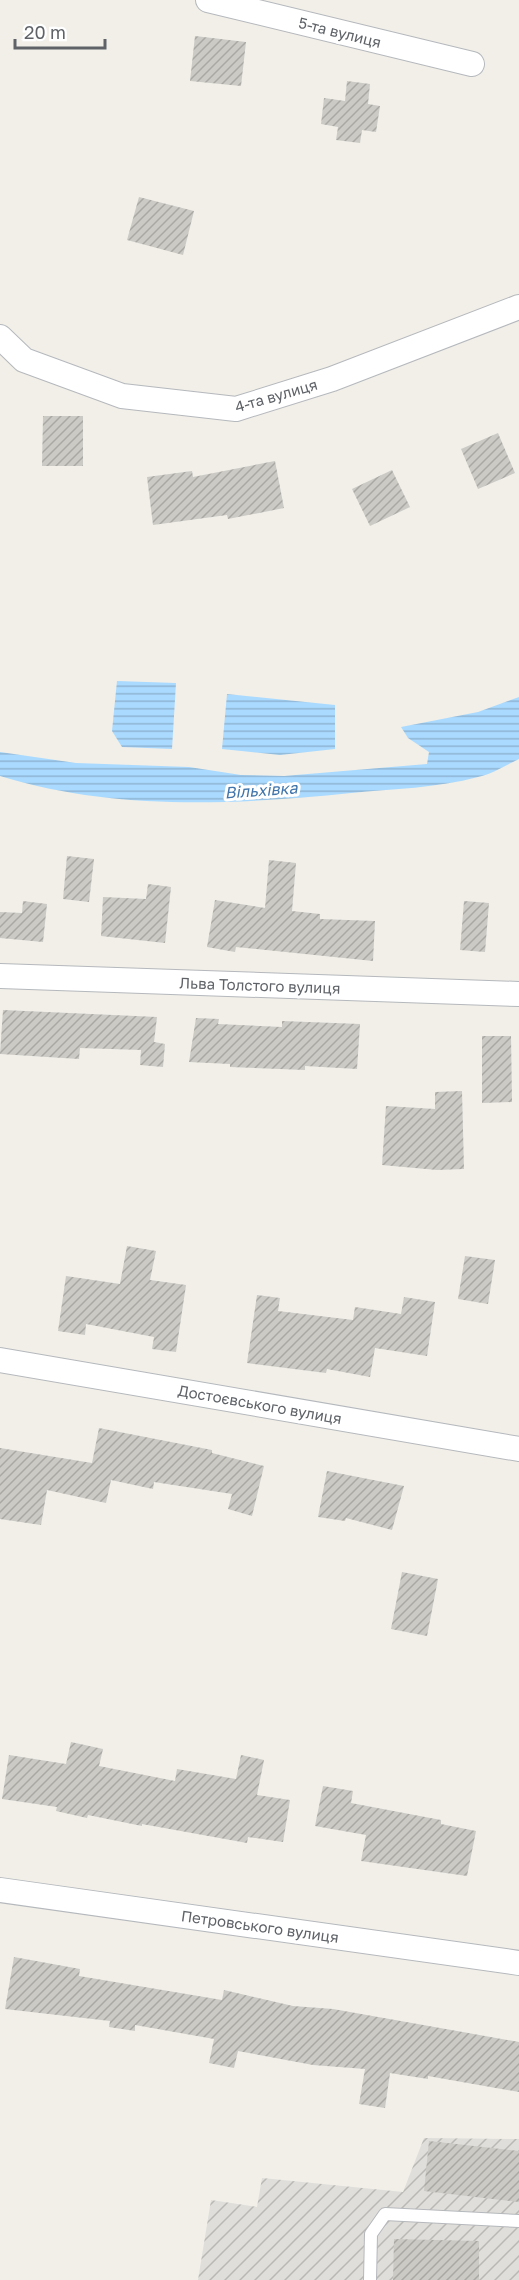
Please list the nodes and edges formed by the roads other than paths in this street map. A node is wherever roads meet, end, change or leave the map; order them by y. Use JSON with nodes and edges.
{"nodes":[{"id":1,"x":208,"y":0,"type":"edge"},
{"id":2,"x":472,"y":64,"type":"dead end"},
{"id":3,"x":519,"y":307,"type":"edge"},
{"id":4,"x":0,"y":338,"type":"edge"},
{"id":5,"x":0,"y":976,"type":"edge"},
{"id":6,"x":519,"y":994,"type":"edge"},
{"id":7,"x":0,"y":1360,"type":"edge"},
{"id":8,"x":519,"y":1449,"type":"edge"},
{"id":9,"x":0,"y":1890,"type":"edge"},
{"id":10,"x":519,"y":1963,"type":"edge"},
{"id":11,"x":519,"y":2221,"type":"edge"},
{"id":12,"x":370,"y":2280,"type":"edge"}],
"edges":[{"from":1,"to":2,"type":"street","name":"5-та вулиця"},
{"from":3,"to":4,"type":"street","name":"4-та вулиця"},
{"from":5,"to":6,"type":"street","name":"Льва Толстого вулиця"},
{"from":7,"to":8,"type":"street","name":"Достоєвського вулиця"},
{"from":9,"to":10,"type":"street","name":"Петровського вулиця"},
{"from":11,"to":12,"type":"lane"}]}
